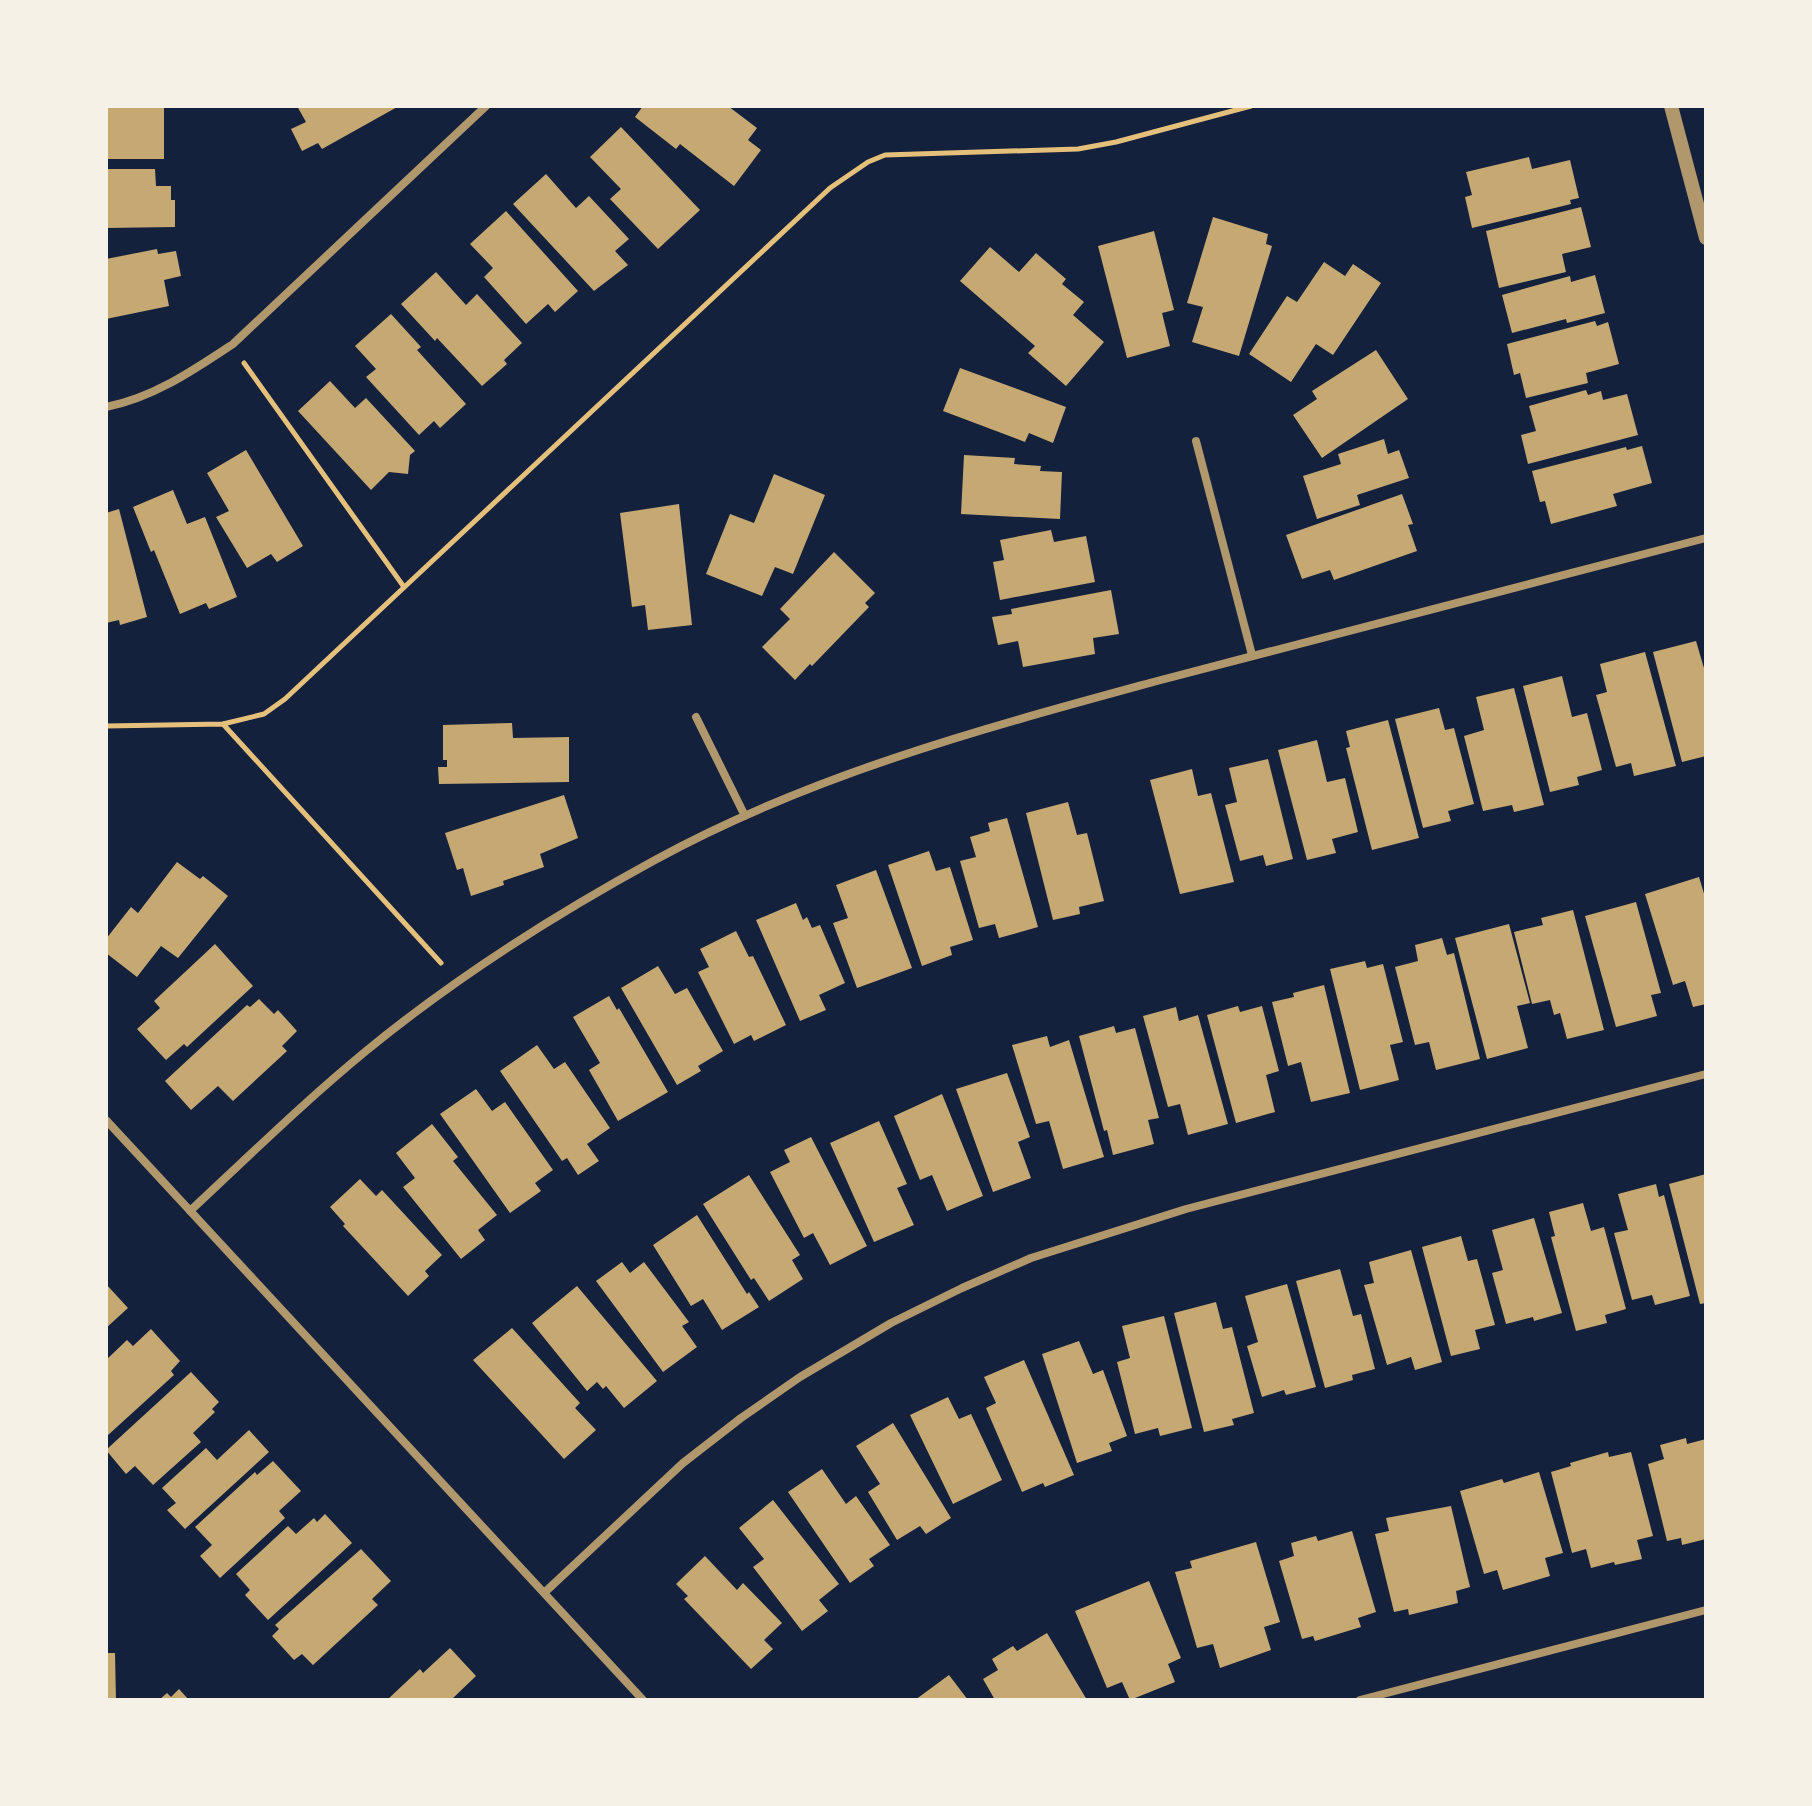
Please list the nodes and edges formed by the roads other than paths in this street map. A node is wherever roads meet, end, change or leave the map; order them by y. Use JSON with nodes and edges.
{"nodes":[{"id":1,"x":486,"y":106,"type":"edge"},
{"id":2,"x":1671,"y":106,"type":"edge"},
{"id":3,"x":1706,"y":238,"type":"edge"},
{"id":4,"x":106,"y":407,"type":"edge"},
{"id":5,"x":1196,"y":441,"type":"dead end"},
{"id":6,"x":1706,"y":538,"type":"edge"},
{"id":7,"x":1252,"y":655,"type":"junction"},
{"id":8,"x":696,"y":717,"type":"dead end"},
{"id":9,"x":745,"y":816,"type":"junction"},
{"id":10,"x":1706,"y":1074,"type":"edge"},
{"id":11,"x":106,"y":1120,"type":"edge"},
{"id":12,"x":190,"y":1211,"type":"junction"},
{"id":13,"x":544,"y":1593,"type":"junction"},
{"id":14,"x":1706,"y":1610,"type":"edge"},
{"id":15,"x":643,"y":1700,"type":"edge"},
{"id":16,"x":1360,"y":1700,"type":"edge"}],
"edges":[{"from":1,"to":4,"type":"street"},
{"from":2,"to":3,"type":"street"},
{"from":5,"to":7,"type":"street"},
{"from":6,"to":7,"type":"street"},
{"from":7,"to":9,"type":"street"},
{"from":8,"to":9,"type":"street"},
{"from":9,"to":12,"type":"street"},
{"from":10,"to":13,"type":"street"},
{"from":11,"to":12,"type":"street"},
{"from":12,"to":13,"type":"street"},
{"from":13,"to":15,"type":"street"},
{"from":14,"to":16,"type":"street"}]}
